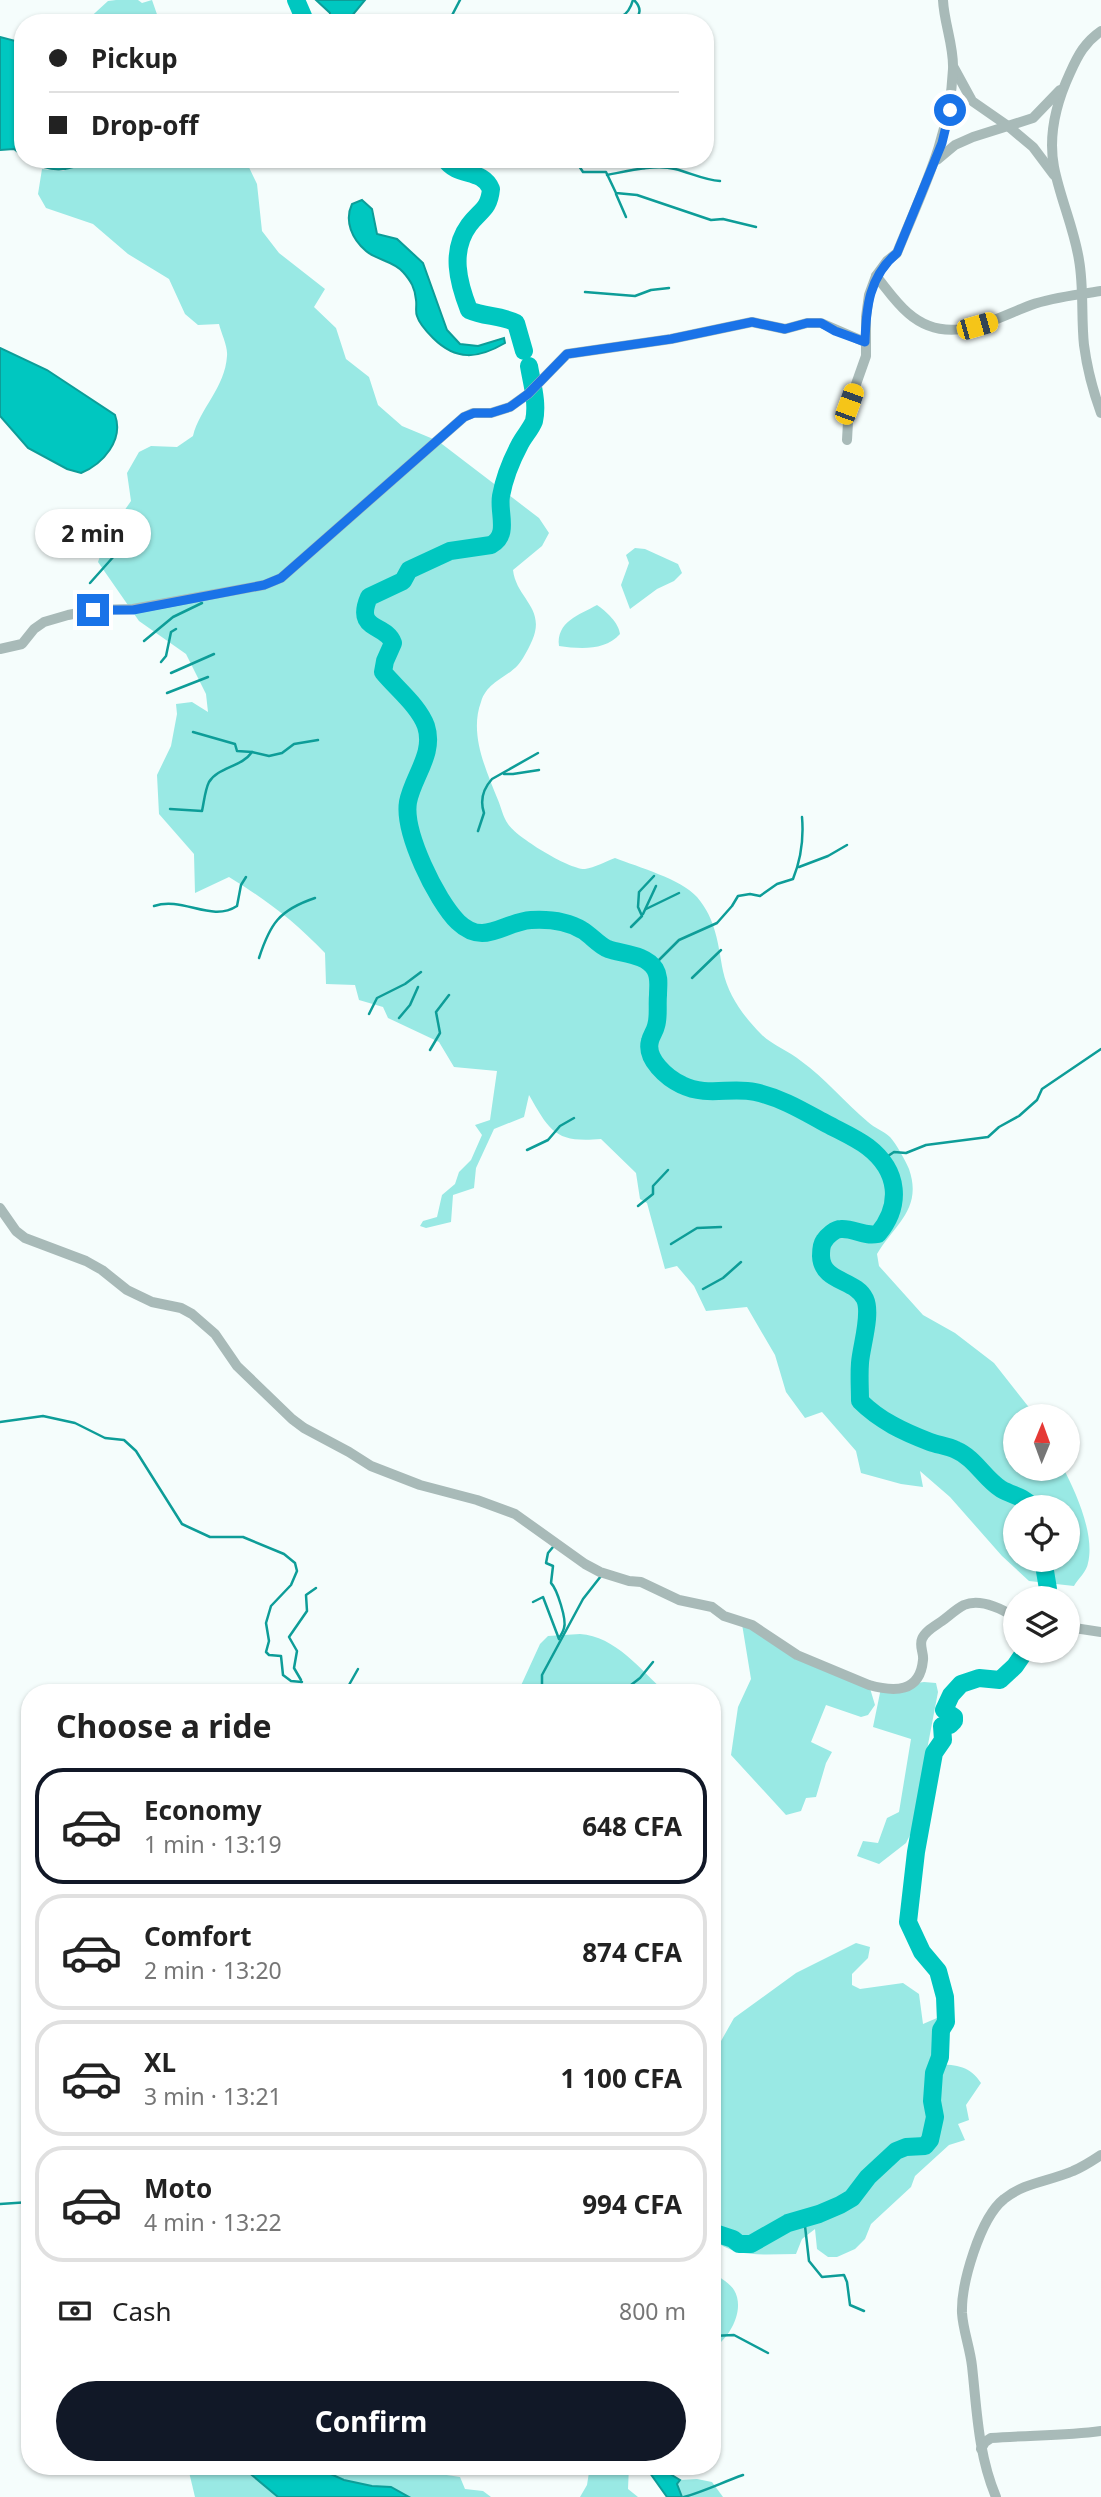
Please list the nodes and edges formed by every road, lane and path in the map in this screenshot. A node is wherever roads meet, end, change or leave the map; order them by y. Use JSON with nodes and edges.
{"nodes":[{"id":1,"x":943,"y":0,"type":"edge"},
{"id":2,"x":1101,"y":31,"type":"edge"},
{"id":3,"x":953,"y":66,"type":"junction"},
{"id":4,"x":1064,"y":85,"type":"junction"},
{"id":5,"x":1008,"y":126,"type":"junction"},
{"id":6,"x":933,"y":163,"type":"junction"},
{"id":7,"x":1056,"y":178,"type":"junction"},
{"id":8,"x":876,"y":276,"type":"junction"},
{"id":9,"x":1101,"y":291,"type":"edge"},
{"id":10,"x":1082,"y":295,"type":"junction"},
{"id":11,"x":865,"y":342,"type":"junction"},
{"id":12,"x":1101,"y":413,"type":"edge"},
{"id":13,"x":847,"y":440,"type":"dead end"},
{"id":14,"x":0,"y":649,"type":"edge"},
{"id":15,"x":0,"y":1208,"type":"edge"},
{"id":16,"x":1003,"y":1612,"type":"edge"},
{"id":17,"x":1080,"y":1629,"type":"edge"},
{"id":18,"x":1101,"y":1632,"type":"edge"},
{"id":19,"x":1101,"y":2155,"type":"edge"},
{"id":20,"x":1101,"y":2431,"type":"edge"},
{"id":21,"x":981,"y":2449,"type":"junction"},
{"id":22,"x":996,"y":2497,"type":"edge"}],
"edges":[{"from":1,"to":3,"type":"street"},
{"from":2,"to":4,"type":"street"},
{"from":3,"to":5,"type":"street"},
{"from":3,"to":6,"type":"street"},
{"from":4,"to":5,"type":"street"},
{"from":4,"to":7,"type":"street"},
{"from":5,"to":6,"type":"street"},
{"from":5,"to":7,"type":"street"},
{"from":6,"to":8,"type":"street"},
{"from":7,"to":10,"type":"street"},
{"from":8,"to":10,"type":"street"},
{"from":8,"to":11,"type":"street"},
{"from":9,"to":10,"type":"street"},
{"from":10,"to":12,"type":"street"},
{"from":11,"to":13,"type":"street"},
{"from":11,"to":14,"type":"street"},
{"from":15,"to":16,"type":"street"},
{"from":17,"to":18,"type":"street"},
{"from":19,"to":21,"type":"street"},
{"from":20,"to":21,"type":"street"},
{"from":21,"to":22,"type":"street"}]}
